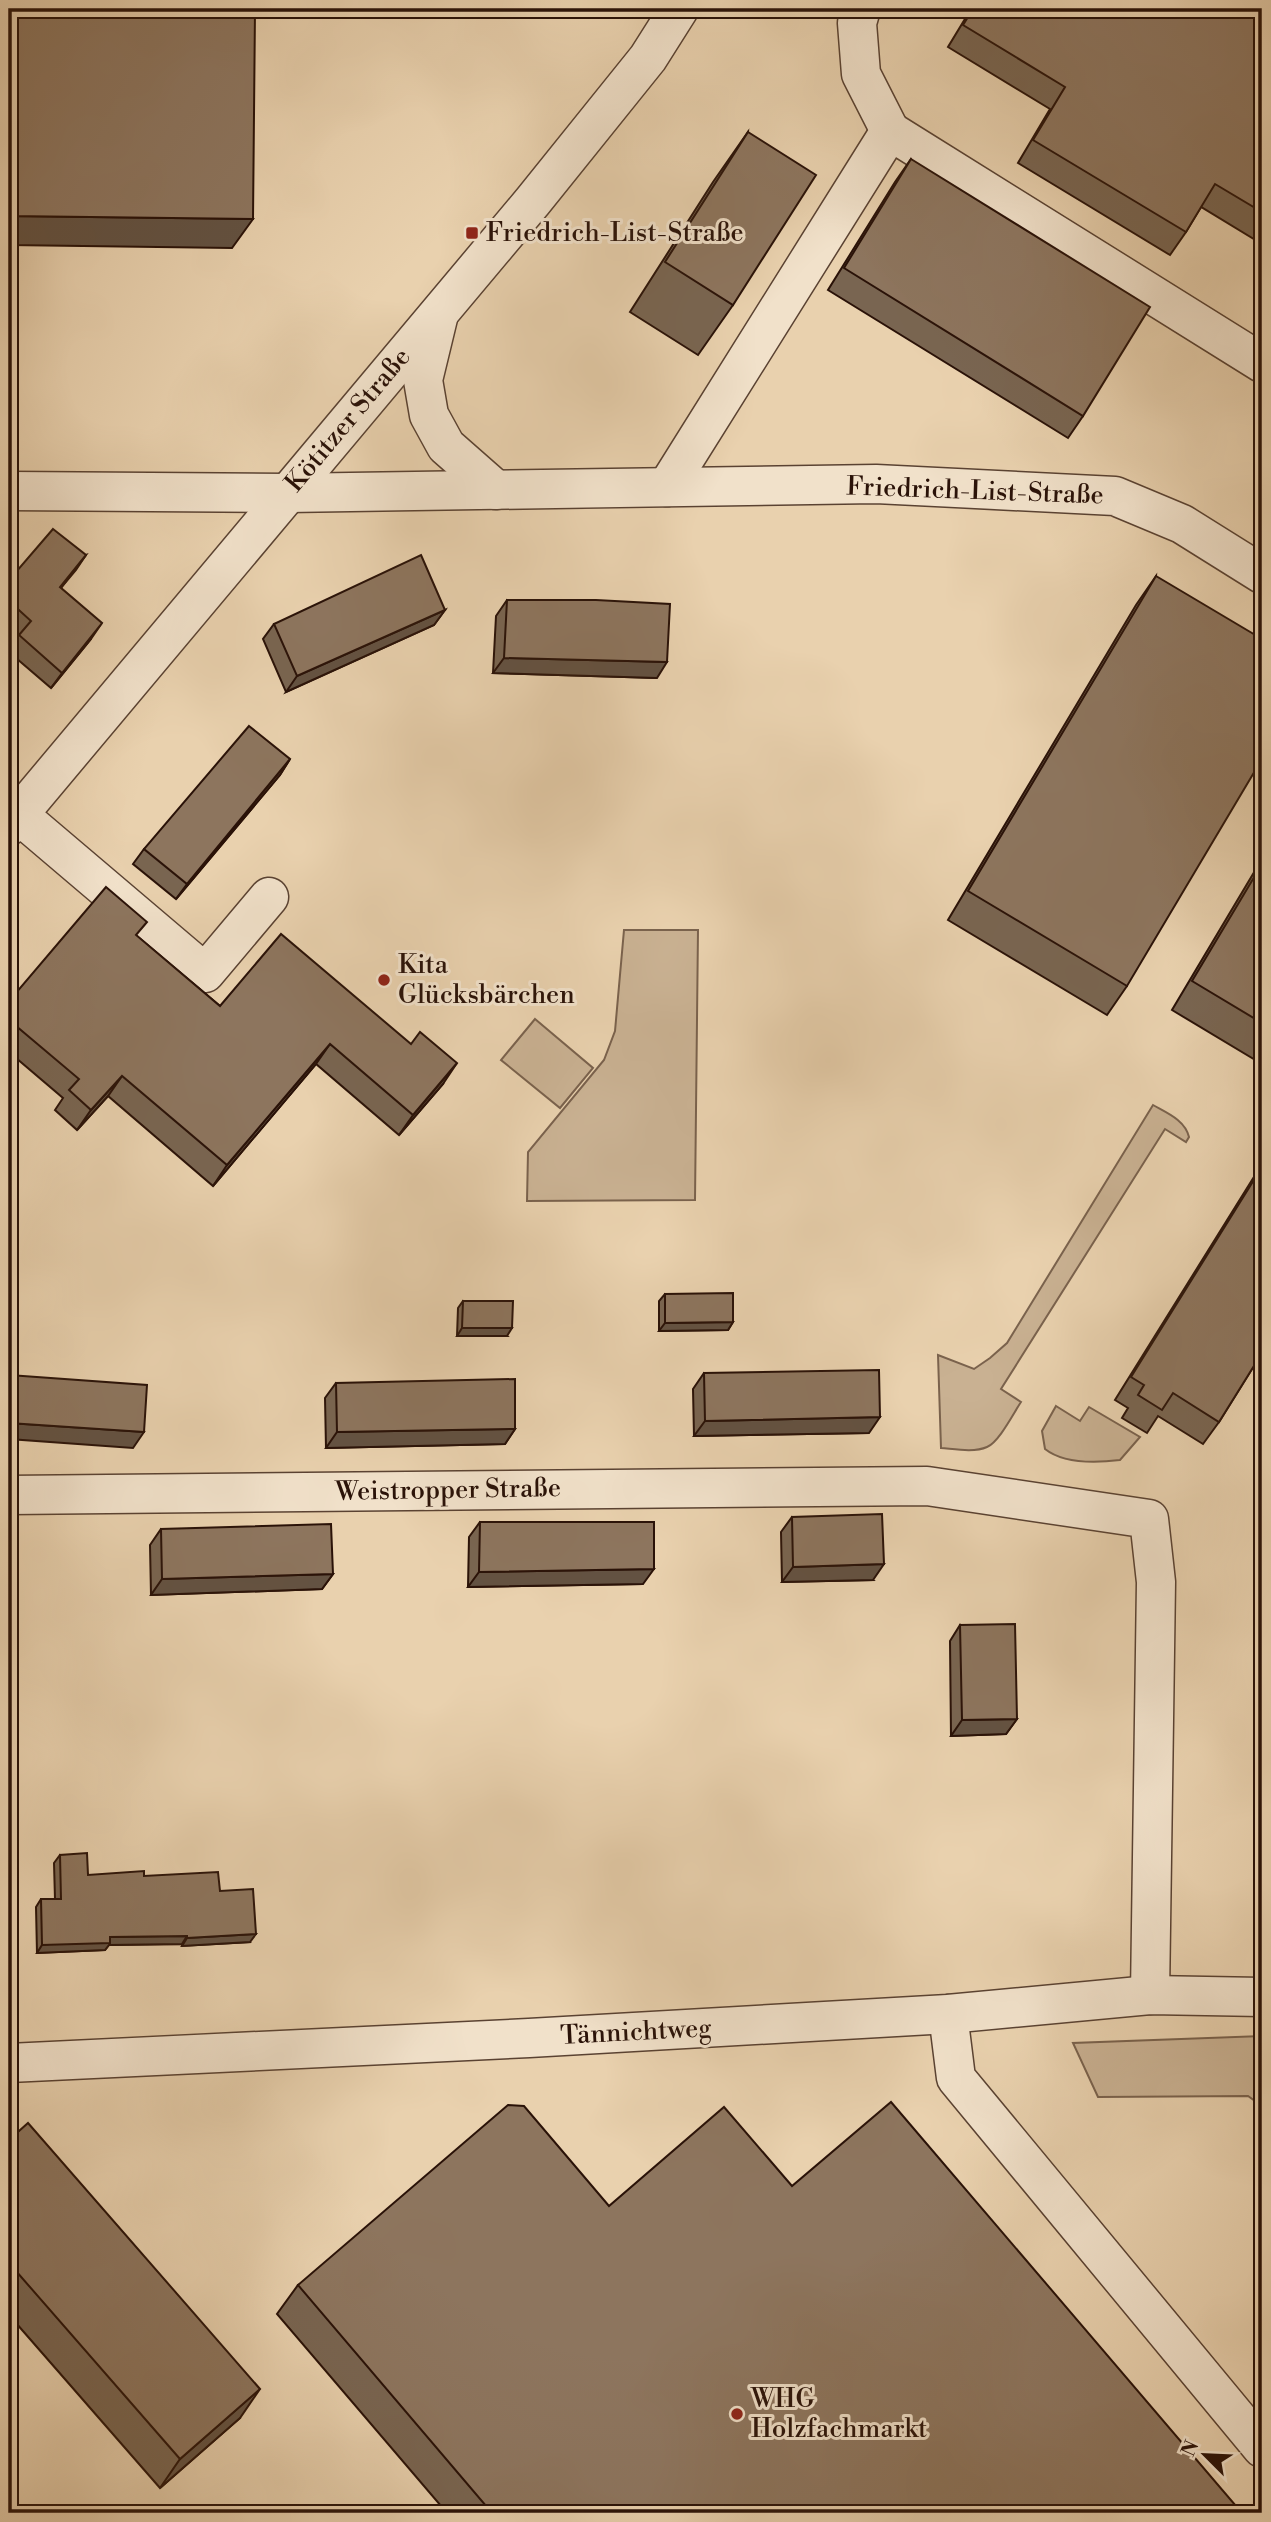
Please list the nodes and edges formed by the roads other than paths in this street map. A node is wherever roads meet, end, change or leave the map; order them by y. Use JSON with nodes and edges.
{"nodes":[{"id":1,"x":679,"y":9,"type":"edge"},
{"id":2,"x":861,"y":9,"type":"edge"},
{"id":3,"x":890,"y":131,"type":"junction"},
{"id":4,"x":440,"y":310,"type":"junction"},
{"id":5,"x":1262,"y":363,"type":"edge"},
{"id":6,"x":667,"y":487,"type":"junction"},
{"id":7,"x":496,"y":490,"type":"junction"},
{"id":8,"x":9,"y":491,"type":"edge"},
{"id":9,"x":287,"y":493,"type":"junction"},
{"id":10,"x":1262,"y":574,"type":"edge"},
{"id":11,"x":14,"y":820,"type":"edge"},
{"id":12,"x":269,"y":897,"type":"dead end"},
{"id":13,"x":9,"y":1494,"type":"edge"},
{"id":14,"x":1150,"y":1995,"type":"junction"},
{"id":15,"x":1262,"y":1997,"type":"edge"},
{"id":16,"x":948,"y":2014,"type":"junction"},
{"id":17,"x":9,"y":2063,"type":"edge"},
{"id":18,"x":1262,"y":2448,"type":"edge"}],
"edges":[{"from":1,"to":4,"type":"street","name":"Kötitzer Straße"},
{"from":2,"to":3,"type":"street"},
{"from":3,"to":5,"type":"street"},
{"from":3,"to":6,"type":"street"},
{"from":4,"to":7,"type":"street"},
{"from":4,"to":9,"type":"street","name":"Kötitzer Straße"},
{"from":6,"to":7,"type":"street","name":"Friedrich-List-Straße"},
{"from":6,"to":10,"type":"street","name":"Friedrich-List-Straße"},
{"from":7,"to":9,"type":"street","name":"Friedrich-List-Straße"},
{"from":8,"to":9,"type":"street","name":"Friedrich-List-Straße"},
{"from":9,"to":11,"type":"street","name":"Kötitzer Straße"},
{"from":11,"to":12,"type":"street"},
{"from":13,"to":14,"type":"street","name":"Weistropper Straße"},
{"from":14,"to":15,"type":"street","name":"Tännichtweg"},
{"from":14,"to":16,"type":"street","name":"Tännichtweg"},
{"from":16,"to":17,"type":"street","name":"Tännichtweg"},
{"from":16,"to":18,"type":"street"}]}
